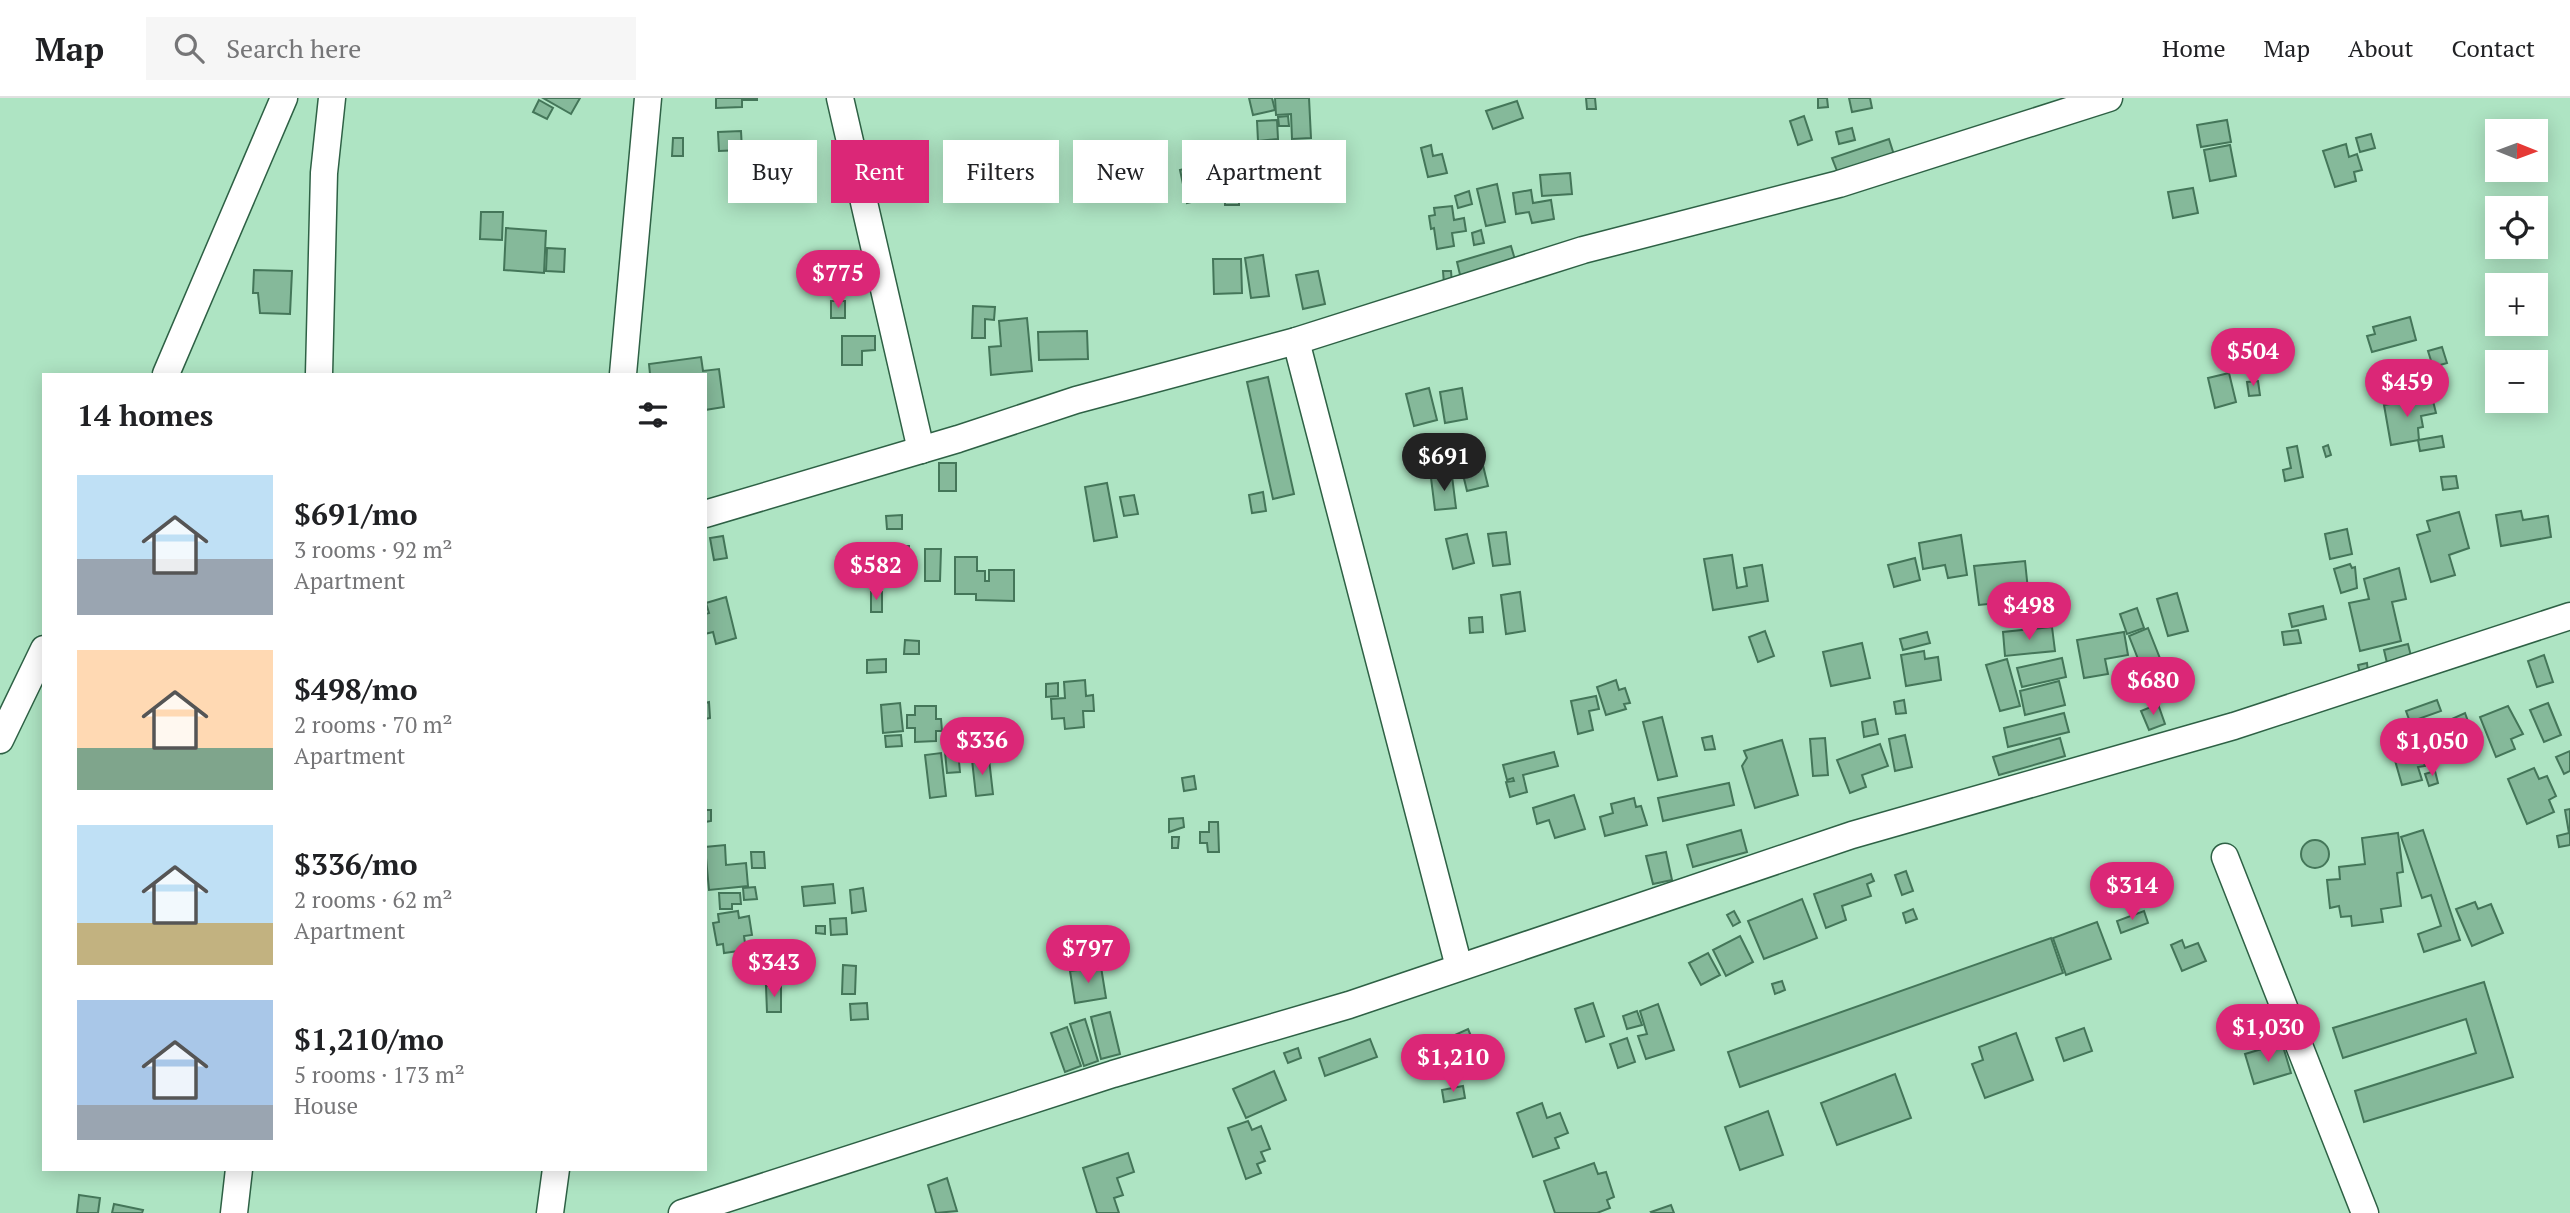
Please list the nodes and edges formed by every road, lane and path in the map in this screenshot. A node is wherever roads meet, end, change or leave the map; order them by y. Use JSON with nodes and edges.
{"nodes":[{"id":1,"x":284,"y":98,"type":"edge"},
{"id":2,"x":332,"y":98,"type":"edge"},
{"id":3,"x":648,"y":98,"type":"edge"},
{"id":4,"x":840,"y":98,"type":"edge"},
{"id":5,"x":2109,"y":98,"type":"edge"},
{"id":6,"x":1296,"y":341,"type":"junction"},
{"id":7,"x":166,"y":373,"type":"edge"},
{"id":8,"x":318,"y":373,"type":"edge"},
{"id":9,"x":623,"y":373,"type":"edge"},
{"id":10,"x":921,"y":450,"type":"junction"},
{"id":11,"x":707,"y":513,"type":"edge"},
{"id":12,"x":2570,"y":616,"type":"edge"},
{"id":13,"x":42,"y":653,"type":"edge"},
{"id":14,"x":0,"y":740,"type":"edge"},
{"id":15,"x":2225,"y":857,"type":"dead end"},
{"id":16,"x":1459,"y":967,"type":"junction"},
{"id":17,"x":239,"y":1171,"type":"edge"},
{"id":18,"x":556,"y":1171,"type":"edge"},
{"id":19,"x":234,"y":1213,"type":"edge"},
{"id":20,"x":550,"y":1213,"type":"edge"},
{"id":21,"x":682,"y":1213,"type":"edge"},
{"id":22,"x":2365,"y":1213,"type":"edge"}],
"edges":[{"from":1,"to":7,"type":"street"},
{"from":2,"to":8,"type":"street"},
{"from":3,"to":9,"type":"street"},
{"from":4,"to":10,"type":"street"},
{"from":5,"to":6,"type":"street"},
{"from":6,"to":10,"type":"street"},
{"from":6,"to":16,"type":"street"},
{"from":10,"to":11,"type":"street"},
{"from":12,"to":16,"type":"street"},
{"from":13,"to":14,"type":"street"},
{"from":15,"to":22,"type":"street"},
{"from":16,"to":21,"type":"street"},
{"from":17,"to":19,"type":"street"},
{"from":18,"to":20,"type":"street"}]}
